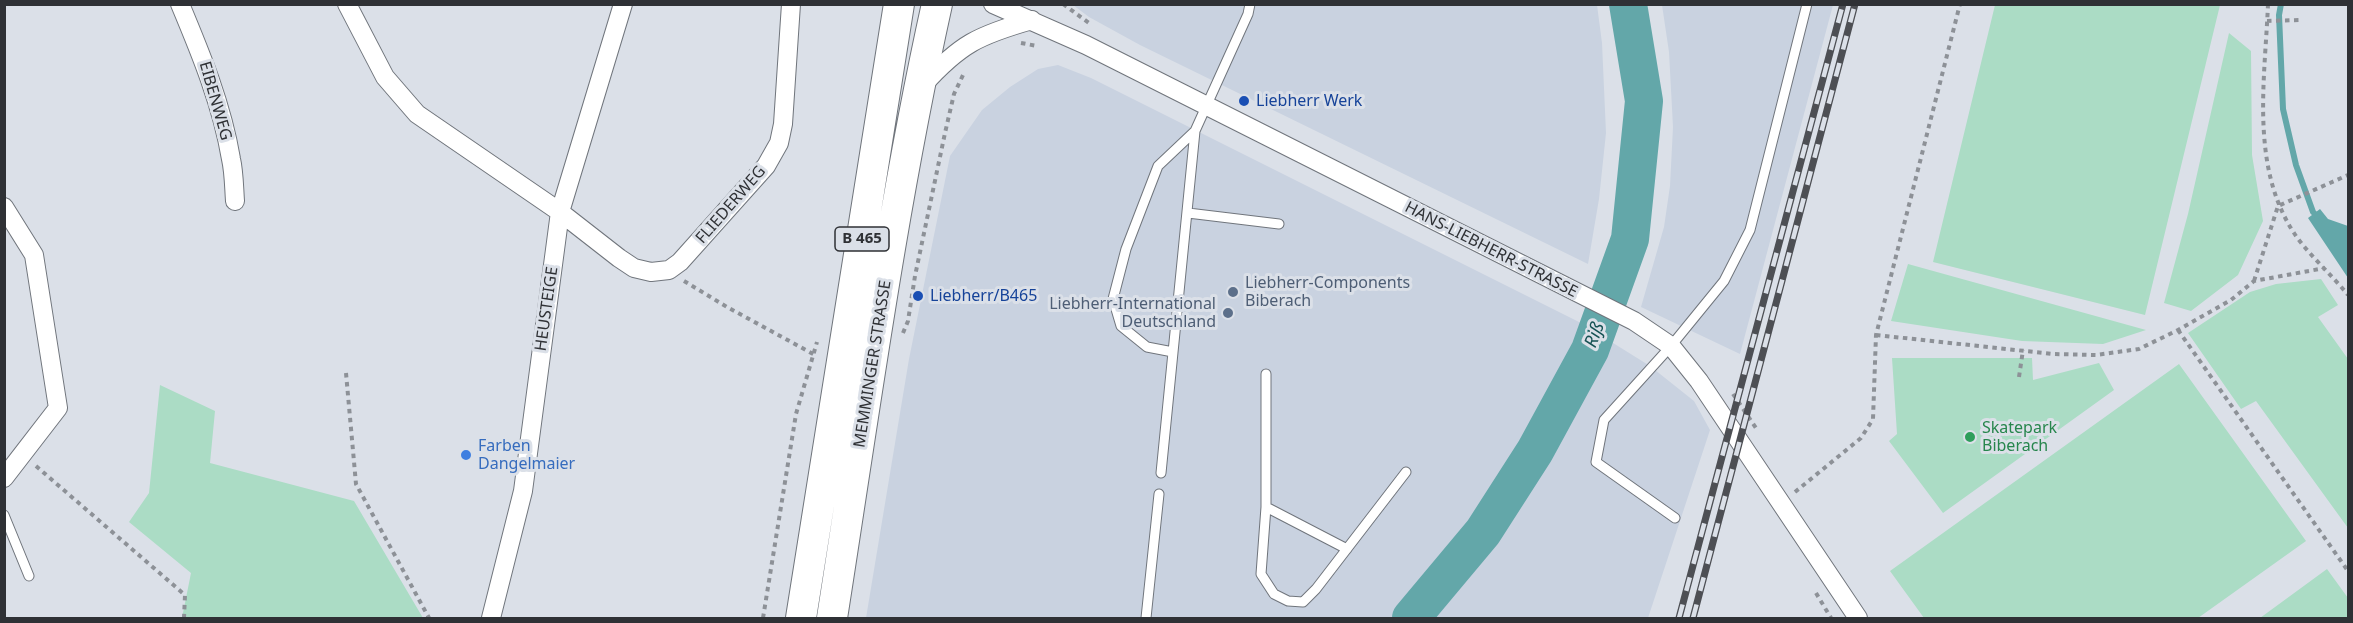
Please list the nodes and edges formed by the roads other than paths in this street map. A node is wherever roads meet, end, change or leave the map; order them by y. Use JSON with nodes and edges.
{"nodes":[{"id":1,"x":180,"y":4,"type":"edge"},
{"id":2,"x":347,"y":4,"type":"edge"},
{"id":3,"x":623,"y":4,"type":"edge"},
{"id":4,"x":791,"y":4,"type":"edge"},
{"id":5,"x":899,"y":4,"type":"edge"},
{"id":6,"x":937,"y":4,"type":"edge"},
{"id":7,"x":993,"y":4,"type":"edge"},
{"id":8,"x":1807,"y":4,"type":"edge"},
{"id":9,"x":1249,"y":9,"type":"edge"},
{"id":10,"x":1032,"y":20,"type":"junction"},
{"id":11,"x":918,"y":91,"type":"junction"},
{"id":12,"x":1206,"y":106,"type":"junction"},
{"id":13,"x":1195,"y":131,"type":"junction"},
{"id":14,"x":235,"y":201,"type":"dead end"},
{"id":15,"x":4,"y":207,"type":"edge"},
{"id":16,"x":560,"y":212,"type":"junction"},
{"id":17,"x":1188,"y":213,"type":"junction"},
{"id":18,"x":1279,"y":224,"type":"dead end"},
{"id":19,"x":1671,"y":346,"type":"junction"},
{"id":20,"x":1173,"y":352,"type":"junction"},
{"id":21,"x":1266,"y":374,"type":"dead end"},
{"id":22,"x":1406,"y":472,"type":"dead end"},
{"id":23,"x":1161,"y":473,"type":"dead end"},
{"id":24,"x":4,"y":478,"type":"edge"},
{"id":25,"x":1159,"y":494,"type":"dead end"},
{"id":26,"x":1266,"y":507,"type":"junction"},
{"id":27,"x":4,"y":515,"type":"edge"},
{"id":28,"x":1675,"y":518,"type":"dead end"},
{"id":29,"x":1347,"y":549,"type":"junction"},
{"id":30,"x":29,"y":576,"type":"dead end"},
{"id":31,"x":491,"y":618,"type":"edge"},
{"id":32,"x":801,"y":618,"type":"edge"},
{"id":33,"x":832,"y":618,"type":"edge"},
{"id":34,"x":1146,"y":618,"type":"edge"},
{"id":35,"x":1858,"y":618,"type":"edge"}],
"edges":[{"from":1,"to":14,"type":"street","name":"EIBENWEG"},
{"from":2,"to":16,"type":"street"},
{"from":3,"to":16,"type":"street","name":"HEUSTEIGE"},
{"from":4,"to":16,"type":"street","name":"FLIEDERWEG"},
{"from":5,"to":32,"type":"main road","name":"MEMMINGER STRASSE","number":"B 465"},
{"from":6,"to":11,"type":"main road","name":"MEMMINGER STRASSE","number":"B 465"},
{"from":7,"to":10,"type":"street","name":"HANS-LIEBHERR-STRASSE"},
{"from":8,"to":19,"type":"lane"},
{"from":9,"to":12,"type":"lane"},
{"from":10,"to":11,"type":"street"},
{"from":10,"to":12,"type":"street","name":"HANS-LIEBHERR-STRASSE"},
{"from":11,"to":33,"type":"main road","name":"MEMMINGER STRASSE","number":"B 465"},
{"from":12,"to":13,"type":"lane"},
{"from":12,"to":19,"type":"street","name":"HANS-LIEBHERR-STRASSE"},
{"from":13,"to":17,"type":"lane"},
{"from":13,"to":20,"type":"lane"},
{"from":15,"to":24,"type":"street"},
{"from":16,"to":31,"type":"street","name":"HEUSTEIGE"},
{"from":17,"to":18,"type":"lane"},
{"from":17,"to":20,"type":"lane"},
{"from":19,"to":28,"type":"lane"},
{"from":19,"to":35,"type":"street","name":"HANS-LIEBHERR-STRASSE"},
{"from":20,"to":23,"type":"lane"},
{"from":21,"to":26,"type":"lane"},
{"from":22,"to":29,"type":"lane"},
{"from":25,"to":34,"type":"lane"},
{"from":26,"to":29,"type":"lane"},
{"from":26,"to":29,"type":"lane"},
{"from":27,"to":30,"type":"lane"}]}
